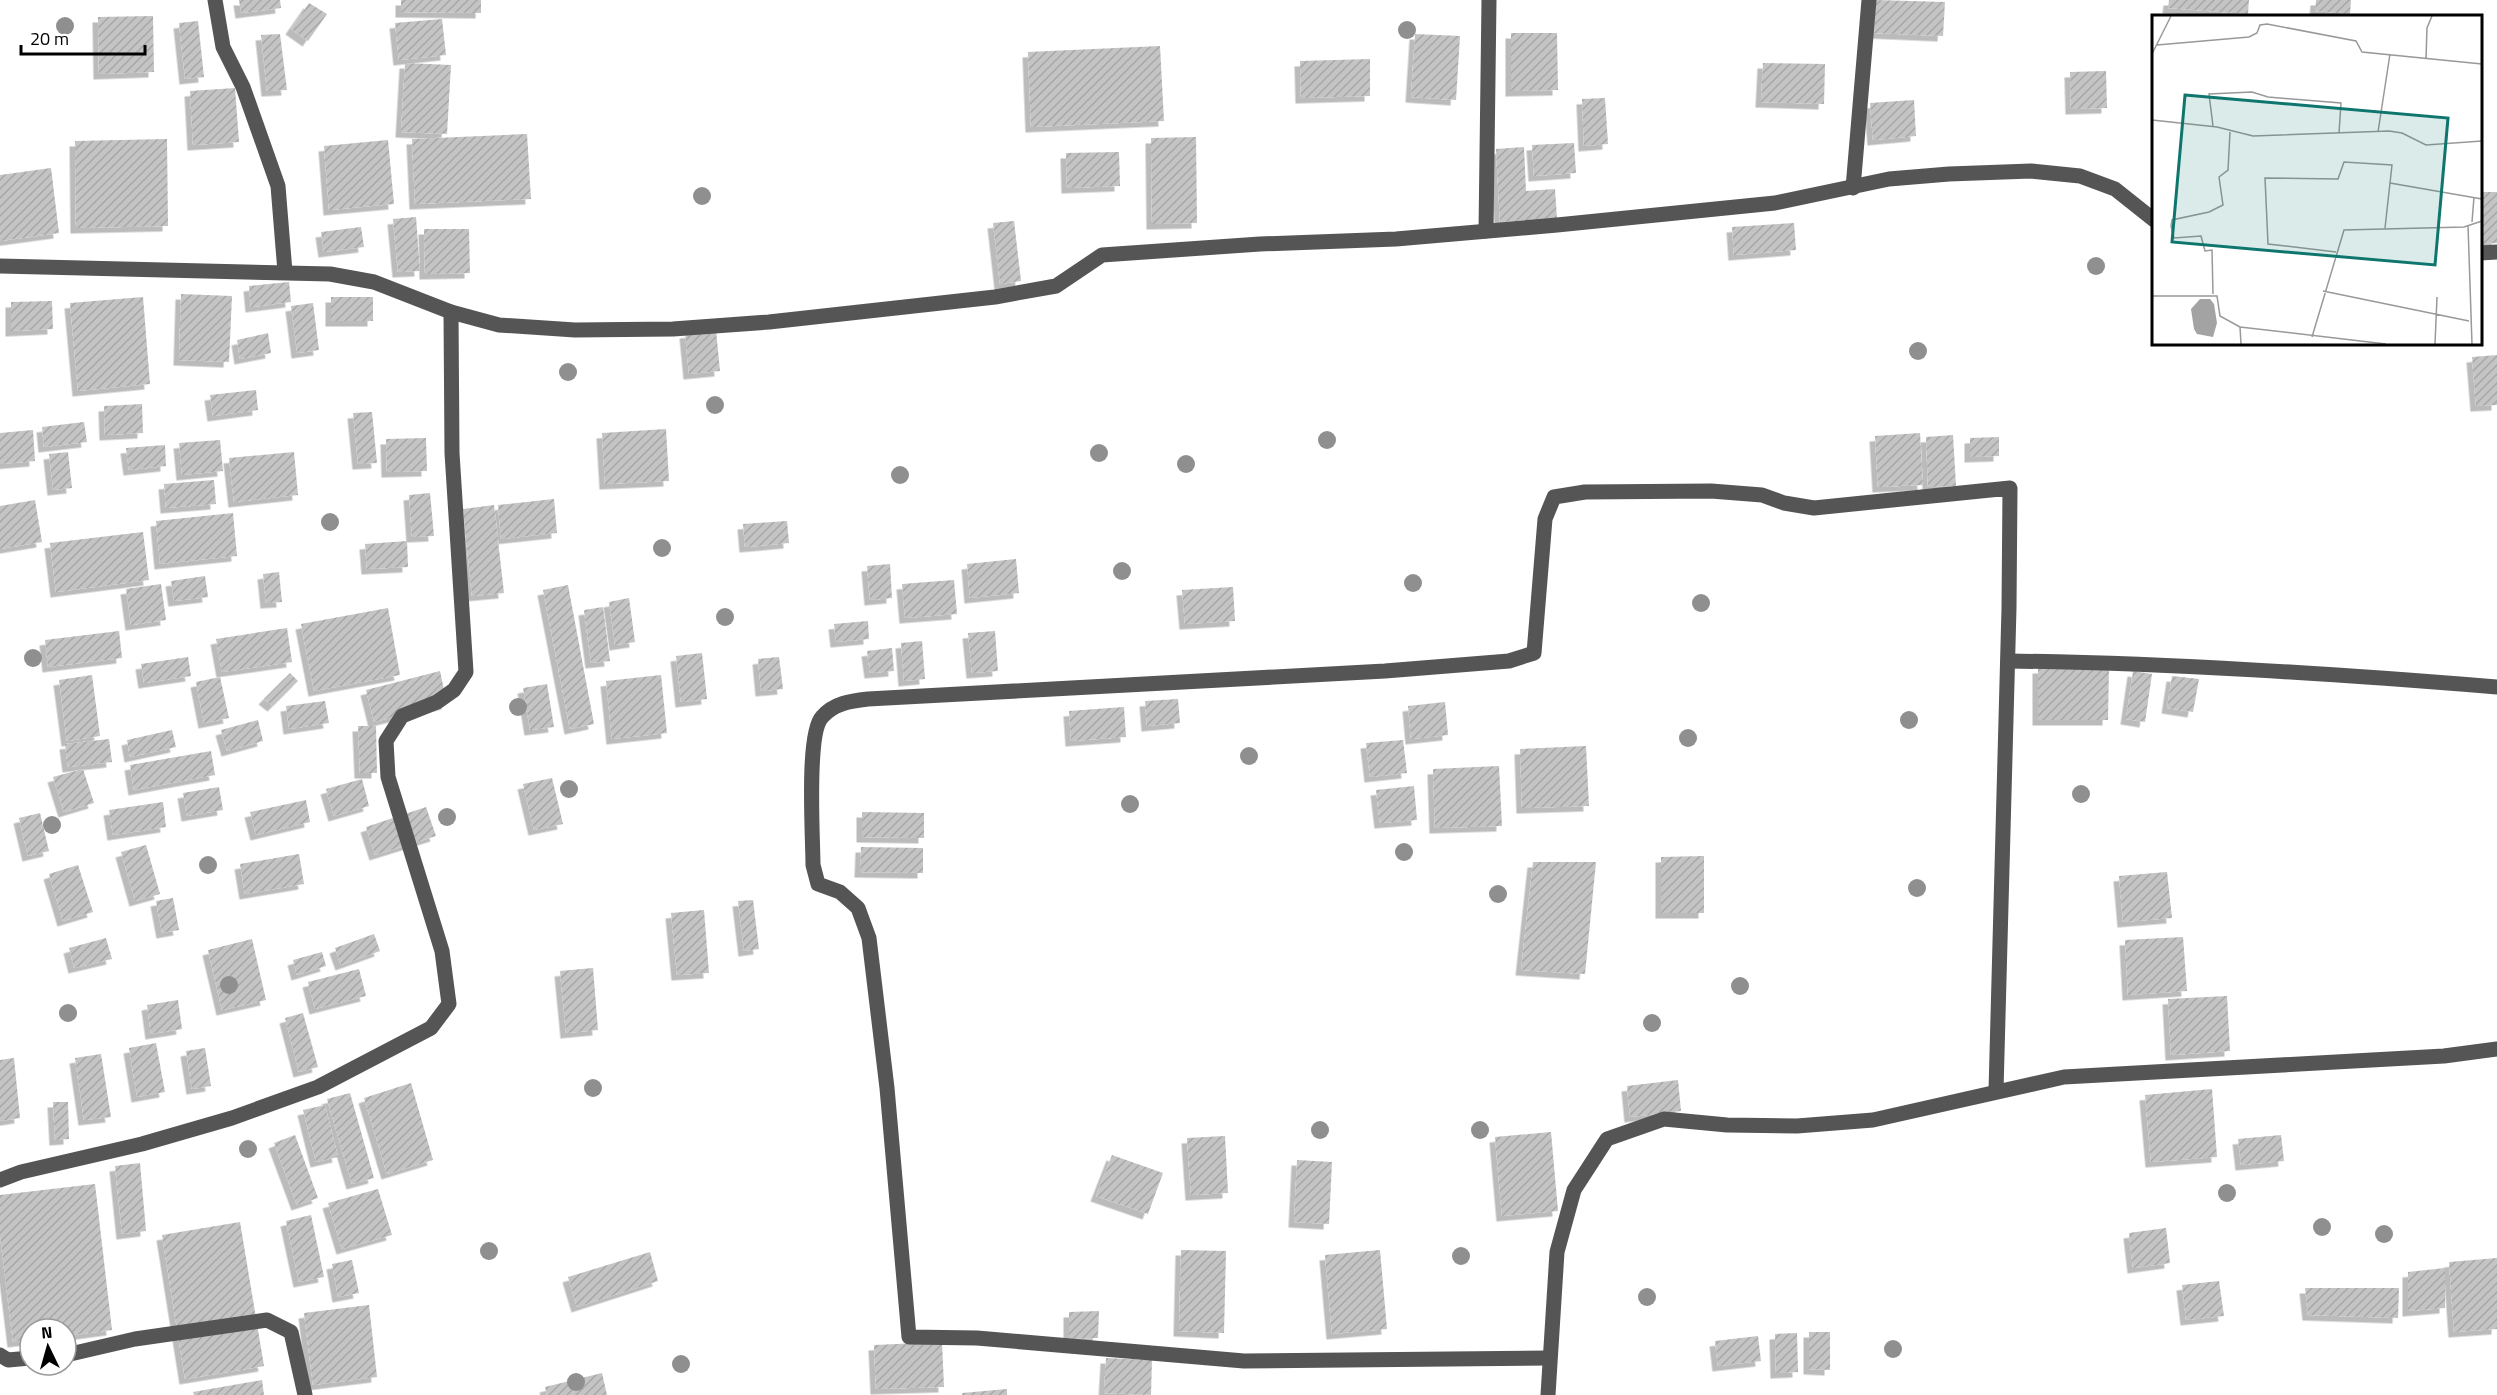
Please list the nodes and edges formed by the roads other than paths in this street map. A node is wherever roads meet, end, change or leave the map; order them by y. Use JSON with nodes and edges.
{"nodes":[{"id":1,"x":215,"y":0,"type":"edge"},
{"id":2,"x":1489,"y":0,"type":"edge"},
{"id":3,"x":1869,"y":0,"type":"edge"},
{"id":4,"x":1853,"y":188,"type":"junction"},
{"id":5,"x":2152,"y":218,"type":"edge"},
{"id":6,"x":1486,"y":231,"type":"junction"},
{"id":7,"x":2497,"y":252,"type":"edge"},
{"id":8,"x":2482,"y":254,"type":"edge"},
{"id":9,"x":0,"y":266,"type":"edge"},
{"id":10,"x":285,"y":272,"type":"junction"},
{"id":11,"x":451,"y":312,"type":"junction"},
{"id":12,"x":2007,"y":661,"type":"junction"},
{"id":13,"x":2497,"y":687,"type":"edge"},
{"id":14,"x":2497,"y":1049,"type":"edge"},
{"id":15,"x":1996,"y":1091,"type":"junction"},
{"id":16,"x":0,"y":1180,"type":"edge"},
{"id":17,"x":78,"y":1352,"type":"edge"},
{"id":18,"x":0,"y":1355,"type":"edge"},
{"id":19,"x":1549,"y":1358,"type":"junction"},
{"id":20,"x":18,"y":1359,"type":"edge"},
{"id":21,"x":304,"y":1395,"type":"edge"},
{"id":22,"x":1548,"y":1395,"type":"edge"}],
"edges":[{"from":1,"to":10,"type":"street"},
{"from":2,"to":6,"type":"street"},
{"from":3,"to":4,"type":"street"},
{"from":4,"to":5,"type":"street"},
{"from":4,"to":6,"type":"street"},
{"from":6,"to":11,"type":"street"},
{"from":7,"to":8,"type":"street"},
{"from":9,"to":10,"type":"street"},
{"from":10,"to":11,"type":"street"},
{"from":11,"to":16,"type":"street"},
{"from":12,"to":13,"type":"street"},
{"from":12,"to":15,"type":"street"},
{"from":12,"to":19,"type":"street"},
{"from":14,"to":15,"type":"street"},
{"from":15,"to":19,"type":"street"},
{"from":17,"to":21,"type":"street"},
{"from":18,"to":20,"type":"street"},
{"from":19,"to":22,"type":"street"}]}
